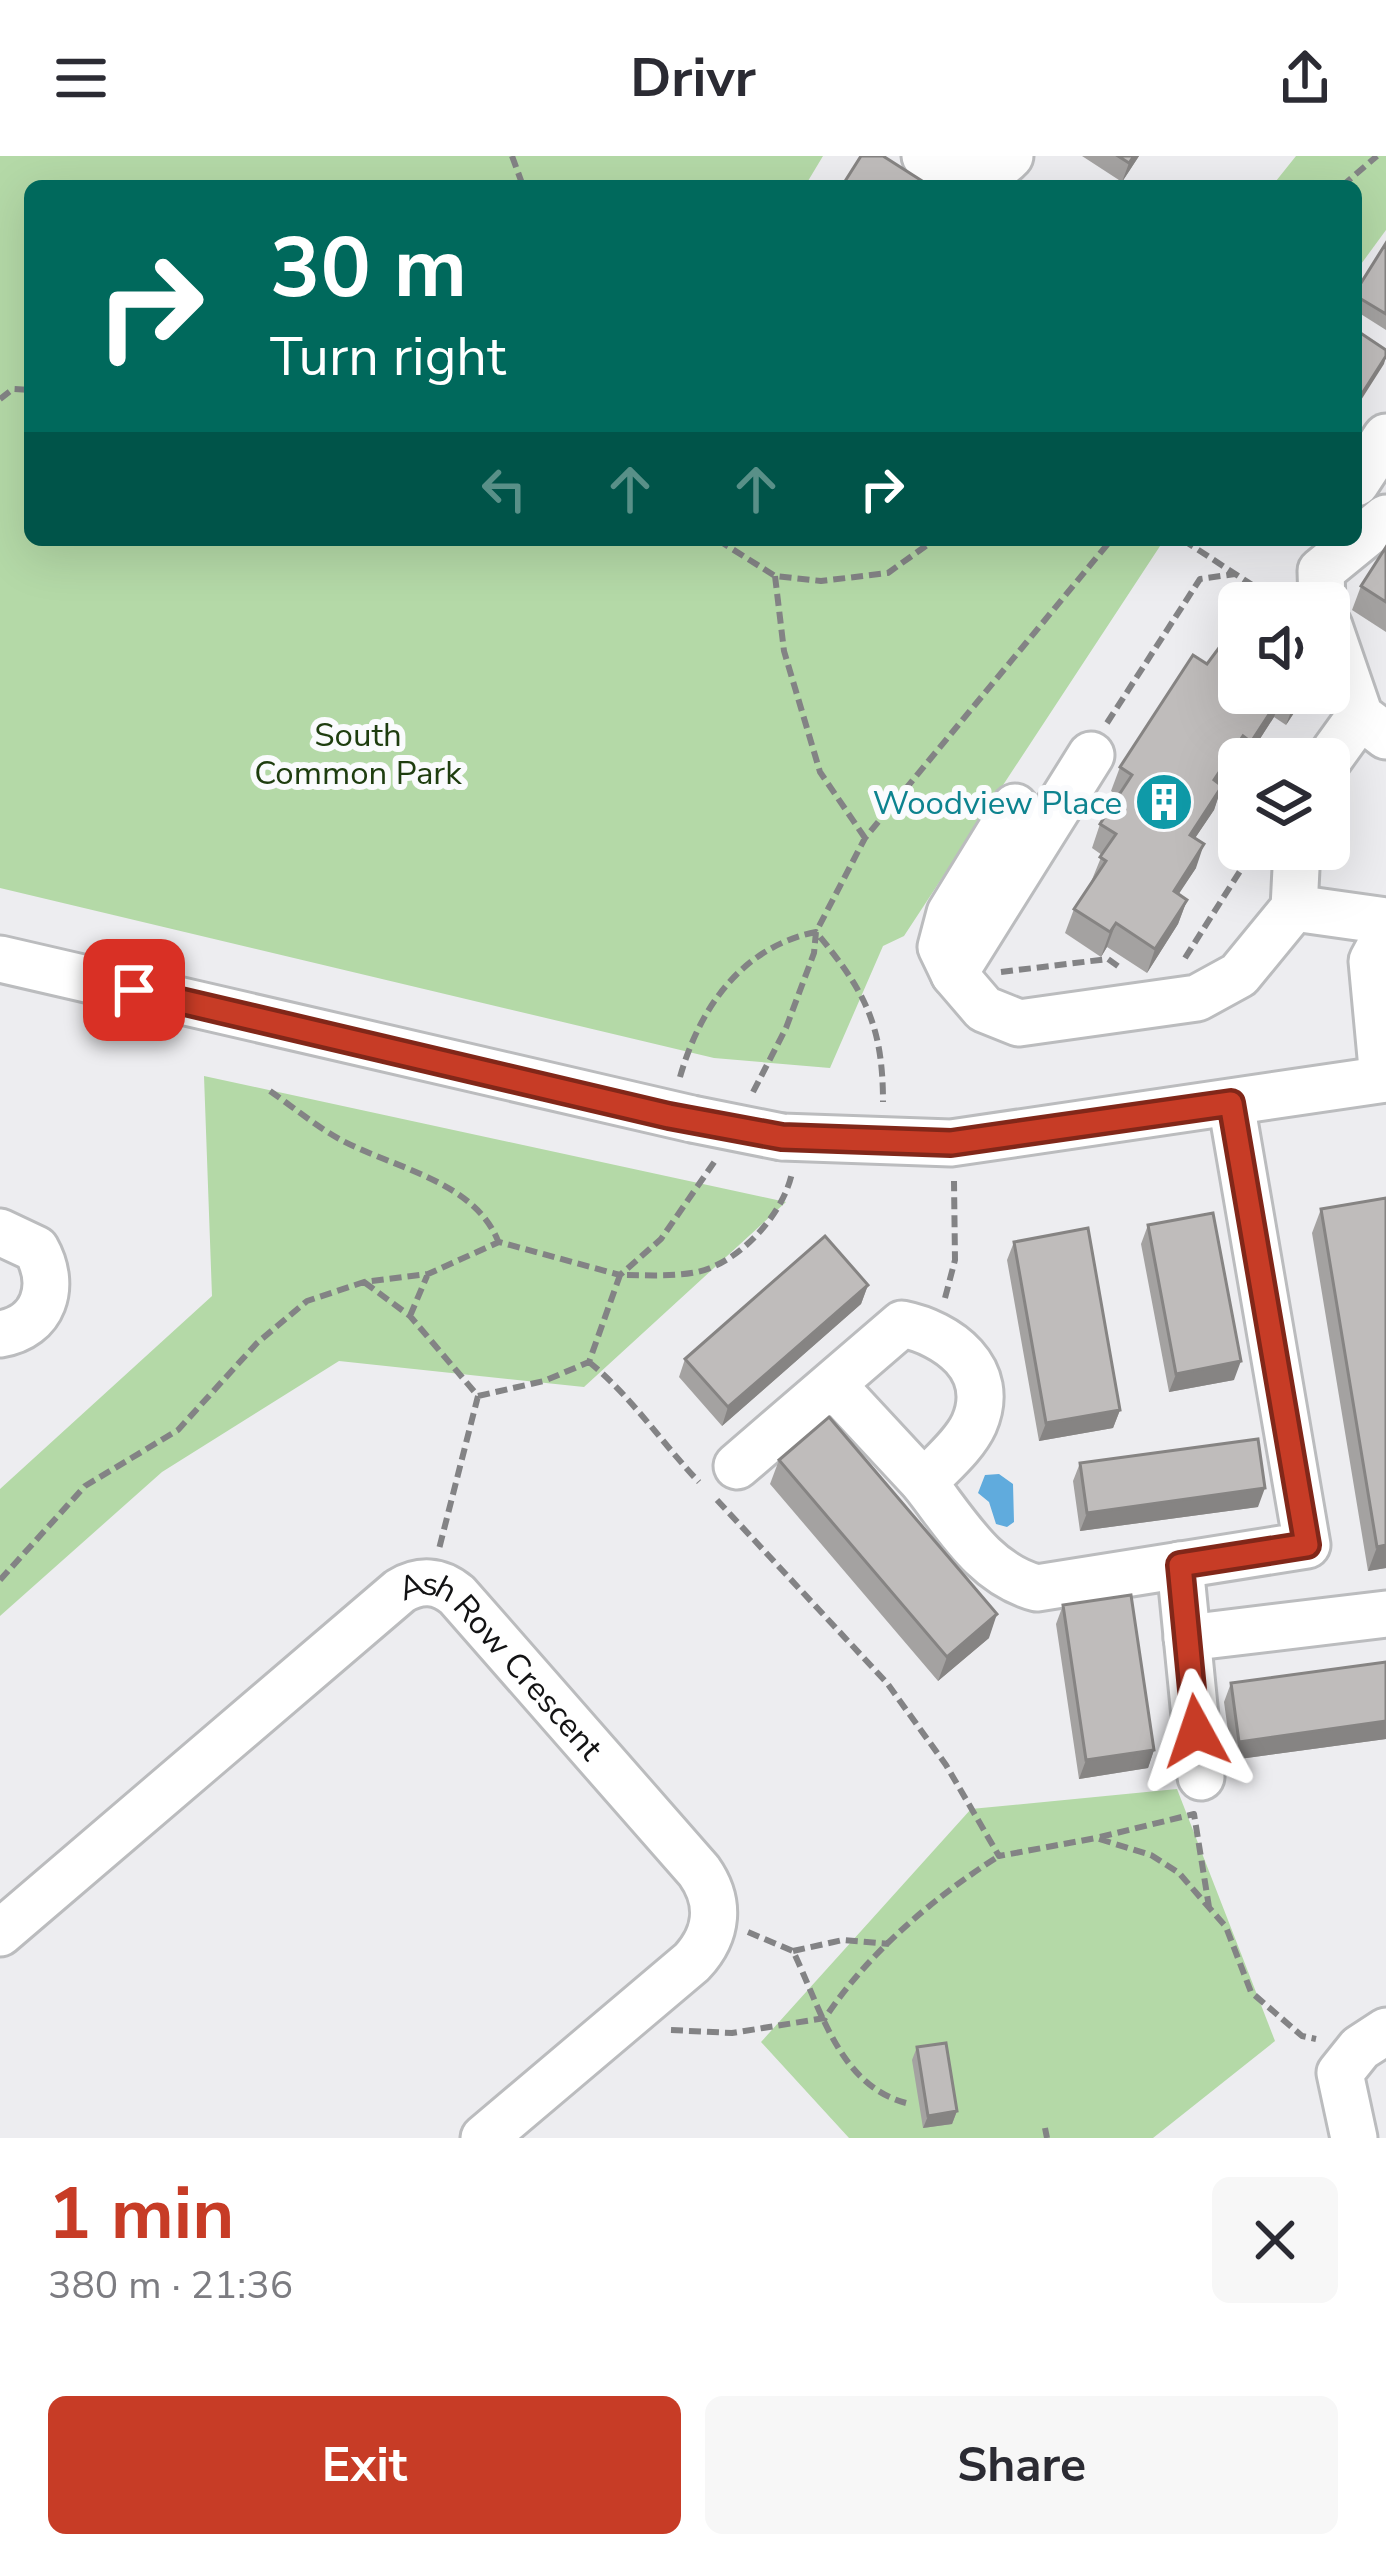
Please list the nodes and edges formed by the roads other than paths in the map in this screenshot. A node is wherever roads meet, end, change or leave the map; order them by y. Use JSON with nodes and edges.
{"nodes":[{"id":1,"x":925,"y":156,"type":"edge"},
{"id":2,"x":1012,"y":168,"type":"edge"},
{"id":3,"x":1386,"y":437,"type":"edge"},
{"id":4,"x":1362,"y":474,"type":"edge"},
{"id":5,"x":1386,"y":518,"type":"edge"},
{"id":6,"x":1362,"y":539,"type":"edge"},
{"id":7,"x":1353,"y":546,"type":"edge"},
{"id":8,"x":1324,"y":571,"type":"edge"},
{"id":9,"x":1350,"y":674,"type":"edge"},
{"id":10,"x":1373,"y":726,"type":"edge"},
{"id":11,"x":1091,"y":755,"type":"road end"},
{"id":12,"x":1015,"y":807,"type":"dead end"},
{"id":13,"x":1296,"y":870,"type":"edge"},
{"id":14,"x":1294,"y":908,"type":"junction"},
{"id":15,"x":1386,"y":921,"type":"edge"},
{"id":16,"x":1386,"y":935,"type":"edge"},
{"id":17,"x":0,"y":959,"type":"edge"},
{"id":18,"x":954,"y":974,"type":"junction"},
{"id":19,"x":1384,"y":1079,"type":"edge"},
{"id":20,"x":1231,"y":1103,"type":"junction"},
{"id":21,"x":0,"y":1232,"type":"edge"},
{"id":22,"x":0,"y":1334,"type":"edge"},
{"id":23,"x":833,"y":1385,"type":"junction"},
{"id":24,"x":737,"y":1466,"type":"dead end"},
{"id":25,"x":923,"y":1484,"type":"junction"},
{"id":26,"x":1307,"y":1545,"type":"junction"},
{"id":27,"x":1180,"y":1565,"type":"junction"},
{"id":28,"x":1386,"y":1614,"type":"edge"},
{"id":29,"x":1320,"y":1622,"type":"junction"},
{"id":30,"x":1187,"y":1638,"type":"junction"},
{"id":31,"x":1201,"y":1777,"type":"dead end"},
{"id":32,"x":0,"y":1933,"type":"edge"},
{"id":33,"x":1373,"y":2040,"type":"edge"},
{"id":34,"x":484,"y":2138,"type":"edge"},
{"id":35,"x":1354,"y":2138,"type":"edge"}],
"edges":[{"from":1,"to":2,"type":"street"},
{"from":3,"to":4,"type":"street"},
{"from":5,"to":6,"type":"street"},
{"from":7,"to":8,"type":"street"},
{"from":9,"to":10,"type":"street"},
{"from":11,"to":18,"type":"street"},
{"from":12,"to":18,"type":"street"},
{"from":13,"to":14,"type":"street"},
{"from":14,"to":15,"type":"street"},
{"from":14,"to":18,"type":"street"},
{"from":16,"to":19,"type":"street"},
{"from":17,"to":20,"type":"street","bridge":true},
{"from":19,"to":20,"type":"street"},
{"from":20,"to":26,"type":"street"},
{"from":21,"to":22,"type":"street"},
{"from":23,"to":24,"type":"street"},
{"from":23,"to":25,"type":"street"},
{"from":23,"to":25,"type":"street"},
{"from":25,"to":27,"type":"street"},
{"from":26,"to":27,"type":"street"},
{"from":26,"to":29,"type":"street"},
{"from":27,"to":30,"type":"street"},
{"from":28,"to":29,"type":"street"},
{"from":29,"to":30,"type":"street"},
{"from":30,"to":31,"type":"street"},
{"from":32,"to":34,"type":"street","name":"Ash Row Crescent"},
{"from":33,"to":35,"type":"street"}]}
